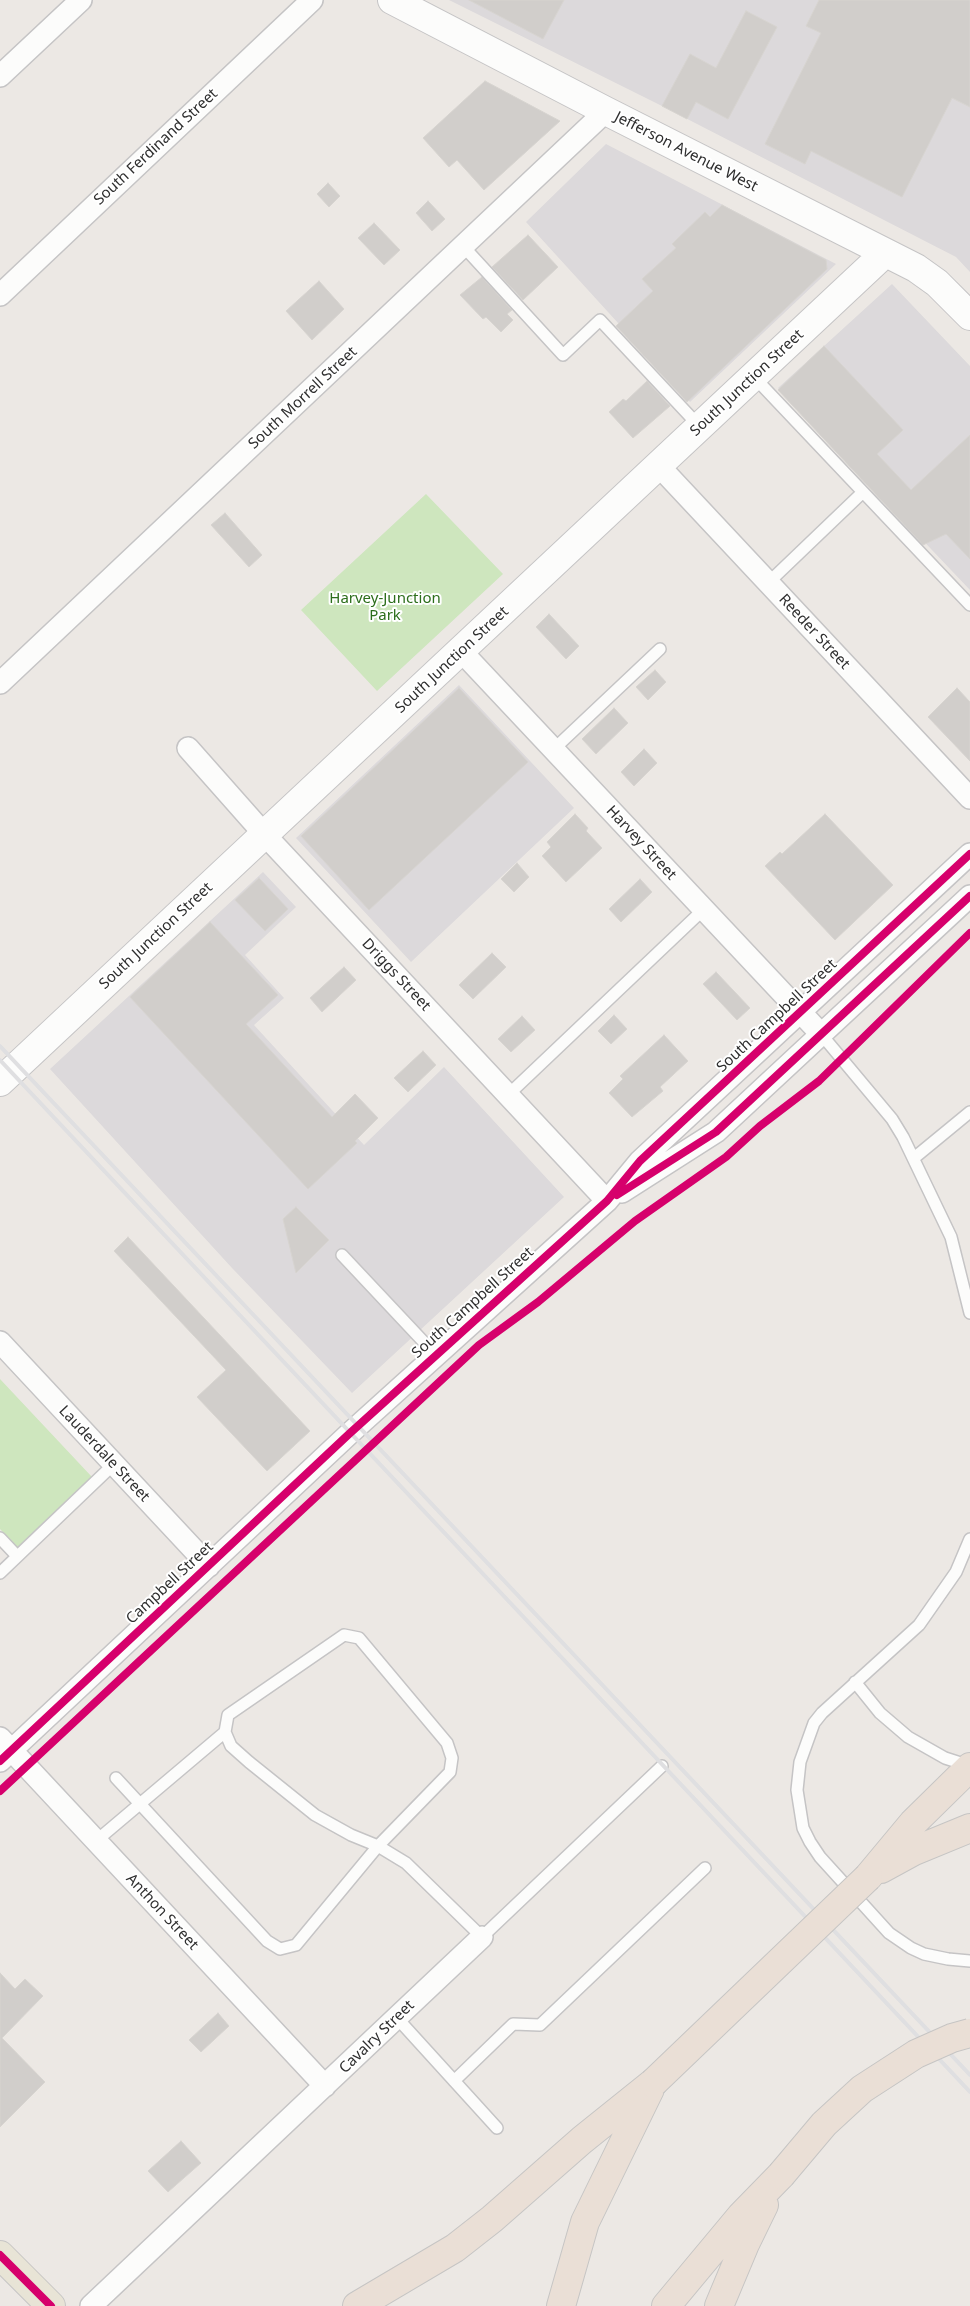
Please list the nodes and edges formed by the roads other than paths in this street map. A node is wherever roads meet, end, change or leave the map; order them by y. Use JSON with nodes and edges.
{"nodes":[{"id":1,"x":81,"y":0,"type":"edge"},
{"id":2,"x":312,"y":0,"type":"edge"},
{"id":3,"x":392,"y":0,"type":"edge"},
{"id":4,"x":0,"y":76,"type":"edge"},
{"id":5,"x":606,"y":111,"type":"junction"},
{"id":6,"x":463,"y":246,"type":"junction"},
{"id":7,"x":885,"y":253,"type":"junction"},
{"id":8,"x":0,"y":295,"type":"edge"},
{"id":9,"x":970,"y":316,"type":"edge"},
{"id":10,"x":754,"y":377,"type":"junction"},
{"id":11,"x":700,"y":427,"type":"junction"},
{"id":12,"x":659,"y":466,"type":"junction"},
{"id":13,"x":863,"y":492,"type":"junction"},
{"id":14,"x":768,"y":582,"type":"junction"},
{"id":15,"x":970,"y":605,"type":"edge"},
{"id":16,"x":660,"y":650,"type":"dead end"},
{"id":17,"x":461,"y":651,"type":"junction"},
{"id":18,"x":0,"y":683,"type":"edge"},
{"id":19,"x":188,"y":748,"type":"dead end"},
{"id":20,"x":554,"y":749,"type":"junction"},
{"id":21,"x":970,"y":798,"type":"edge"},
{"id":22,"x":265,"y":835,"type":"junction"},
{"id":23,"x":970,"y":854,"type":"edge"},
{"id":24,"x":970,"y":896,"type":"edge"},
{"id":25,"x":704,"y":909,"type":"junction"},
{"id":26,"x":801,"y":1012,"type":"junction"},
{"id":27,"x":821,"y":1034,"type":"junction"},
{"id":28,"x":9,"y":1074,"type":"edge"},
{"id":29,"x":508,"y":1095,"type":"junction"},
{"id":30,"x":970,"y":1112,"type":"edge"},
{"id":31,"x":914,"y":1158,"type":"junction"},
{"id":32,"x":607,"y":1201,"type":"junction"},
{"id":33,"x":342,"y":1255,"type":"dead end"},
{"id":34,"x":970,"y":1312,"type":"edge"},
{"id":35,"x":0,"y":1342,"type":"edge"},
{"id":36,"x":435,"y":1354,"type":"junction"},
{"id":37,"x":358,"y":1426,"type":"joint"},
{"id":38,"x":114,"y":1464,"type":"junction"},
{"id":39,"x":0,"y":1538,"type":"edge"},
{"id":40,"x":970,"y":1539,"type":"edge"},
{"id":41,"x":17,"y":1556,"type":"junction"},
{"id":42,"x":208,"y":1566,"type":"junction"},
{"id":43,"x":0,"y":1573,"type":"edge"},
{"id":44,"x":855,"y":1682,"type":"junction"},
{"id":45,"x":225,"y":1732,"type":"junction"},
{"id":46,"x":4,"y":1750,"type":"edge"},
{"id":47,"x":662,"y":1766,"type":"dead end"},
{"id":48,"x":970,"y":1767,"type":"edge"},
{"id":49,"x":116,"y":1778,"type":"dead end"},
{"id":50,"x":138,"y":1802,"type":"junction"},
{"id":51,"x":970,"y":1828,"type":"edge"},
{"id":52,"x":96,"y":1840,"type":"junction"},
{"id":53,"x":378,"y":1846,"type":"junction"},
{"id":54,"x":705,"y":1868,"type":"dead end"},
{"id":55,"x":868,"y":1877,"type":"junction"},
{"id":56,"x":482,"y":1937,"type":"junction"},
{"id":57,"x":970,"y":1961,"type":"edge"},
{"id":58,"x":397,"y":2018,"type":"junction"},
{"id":59,"x":970,"y":2033,"type":"edge"},
{"id":60,"x":454,"y":2081,"type":"junction"},
{"id":61,"x":653,"y":2083,"type":"junction"},
{"id":62,"x":325,"y":2086,"type":"junction"},
{"id":63,"x":497,"y":2128,"type":"dead end"},
{"id":64,"x":781,"y":2174,"type":"junction"},
{"id":65,"x":0,"y":2255,"type":"edge"},
{"id":66,"x":51,"y":2306,"type":"edge"},
{"id":67,"x":91,"y":2306,"type":"edge"},
{"id":68,"x":357,"y":2306,"type":"edge"},
{"id":69,"x":561,"y":2306,"type":"edge"},
{"id":70,"x":666,"y":2306,"type":"edge"},
{"id":71,"x":719,"y":2306,"type":"edge"}],
"edges":[{"from":1,"to":4,"type":"street"},
{"from":2,"to":8,"type":"street","name":"South Ferdinand Street"},
{"from":3,"to":5,"type":"street","name":"Jefferson Avenue West"},
{"from":5,"to":6,"type":"street","name":"South Morrell Street"},
{"from":5,"to":7,"type":"street","name":"Jefferson Avenue West"},
{"from":6,"to":11,"type":"lane"},
{"from":6,"to":18,"type":"street","name":"South Morrell Street"},
{"from":7,"to":9,"type":"street","name":"Jefferson Avenue West"},
{"from":7,"to":10,"type":"street","name":"South Junction Street"},
{"from":10,"to":11,"type":"street","name":"South Junction Street"},
{"from":10,"to":13,"type":"lane"},
{"from":11,"to":12,"type":"street","name":"South Junction Street"},
{"from":12,"to":14,"type":"street","name":"Reeder Street"},
{"from":12,"to":17,"type":"street","name":"South Junction Street"},
{"from":13,"to":14,"type":"lane"},
{"from":13,"to":15,"type":"lane"},
{"from":14,"to":21,"type":"street","name":"Reeder Street"},
{"from":16,"to":20,"type":"lane"},
{"from":17,"to":20,"type":"street","name":"Harvey Street"},
{"from":17,"to":22,"type":"street","name":"South Junction Street"},
{"from":19,"to":22,"type":"street","name":"Driggs Street"},
{"from":20,"to":25,"type":"street","name":"Harvey Street"},
{"from":22,"to":28,"type":"street","name":"South Junction Street"},
{"from":22,"to":29,"type":"street","name":"Driggs Street"},
{"from":23,"to":26,"type":"street","name":"South Campbell Street"},
{"from":24,"to":27,"type":"street","name":"South Campbell Street"},
{"from":25,"to":26,"type":"street","name":"Harvey Street"},
{"from":25,"to":29,"type":"lane"},
{"from":26,"to":27,"type":"street","name":"Harvey Street"},
{"from":26,"to":32,"type":"street","name":"South Campbell Street"},
{"from":27,"to":31,"type":"lane"},
{"from":27,"to":32,"type":"street","name":"South Campbell Street"},
{"from":29,"to":32,"type":"street","name":"Driggs Street"},
{"from":30,"to":31,"type":"lane"},
{"from":31,"to":34,"type":"lane"},
{"from":32,"to":36,"type":"street","name":"South Campbell Street"},
{"from":33,"to":36,"type":"lane"},
{"from":35,"to":38,"type":"street","name":"Lauderdale Street"},
{"from":36,"to":37,"type":"street","name":"South Campbell Street"},
{"from":37,"to":42,"type":"street","name":"Campbell Street"},
{"from":38,"to":41,"type":"lane"},
{"from":38,"to":42,"type":"street","name":"Lauderdale Street"},
{"from":39,"to":41,"type":"lane"},
{"from":40,"to":44,"type":"lane"},
{"from":41,"to":43,"type":"lane"},
{"from":42,"to":46,"type":"street","name":"Campbell Street"},
{"from":44,"to":48,"type":"lane"},
{"from":44,"to":57,"type":"lane"},
{"from":45,"to":50,"type":"lane"},
{"from":45,"to":53,"type":"lane"},
{"from":45,"to":53,"type":"lane"},
{"from":46,"to":52,"type":"street","name":"Anthon Street"},
{"from":47,"to":56,"type":"lane","name":"Cavalry Street"},
{"from":48,"to":55,"type":"highway"},
{"from":49,"to":50,"type":"lane"},
{"from":50,"to":52,"type":"lane"},
{"from":50,"to":53,"type":"lane"},
{"from":51,"to":55,"type":"highway"},
{"from":52,"to":62,"type":"street","name":"Anthon Street"},
{"from":53,"to":56,"type":"lane"},
{"from":54,"to":60,"type":"lane"},
{"from":55,"to":61,"type":"highway","bridge":true},
{"from":56,"to":58,"type":"street","name":"Cavalry Street"},
{"from":58,"to":60,"type":"lane"},
{"from":58,"to":62,"type":"street","name":"Cavalry Street"},
{"from":59,"to":64,"type":"highway","bridge":true},
{"from":60,"to":63,"type":"lane"},
{"from":61,"to":68,"type":"highway"},
{"from":61,"to":69,"type":"highway"},
{"from":62,"to":67,"type":"street","name":"Cavalry Street"},
{"from":64,"to":70,"type":"highway"},
{"from":64,"to":71,"type":"highway"},
{"from":65,"to":66,"type":"main road"}]}
